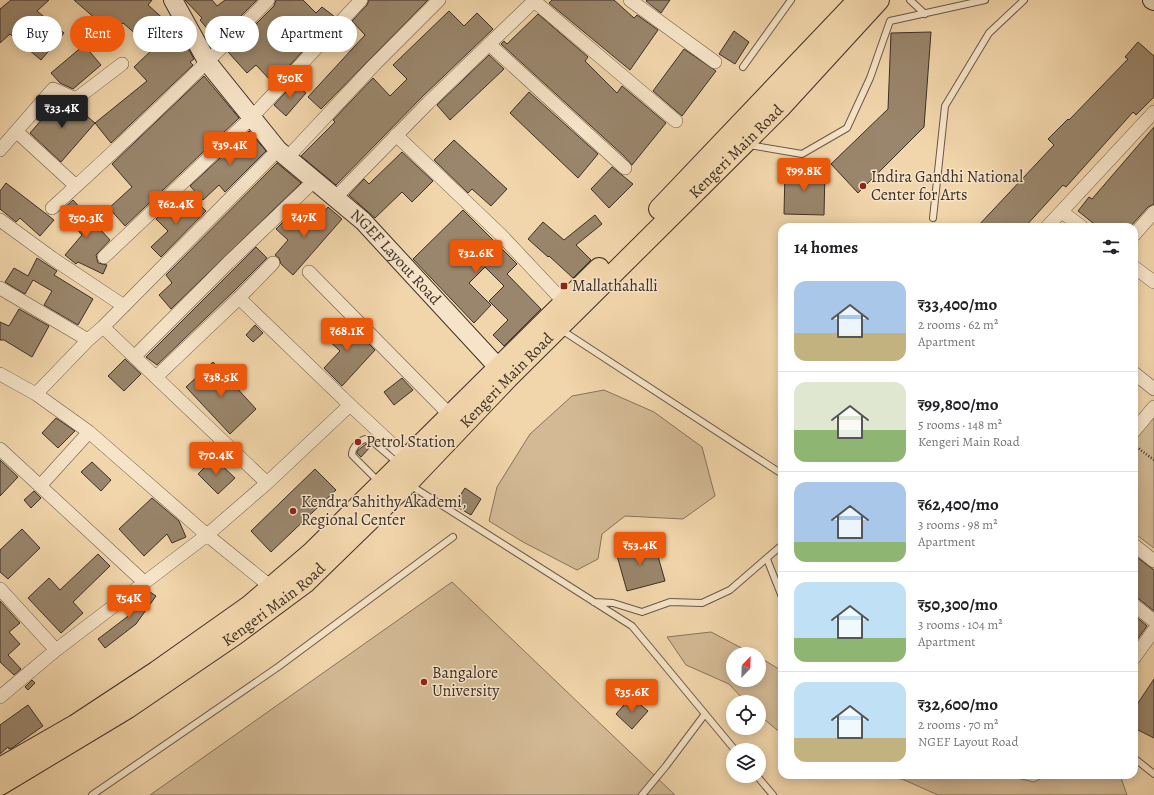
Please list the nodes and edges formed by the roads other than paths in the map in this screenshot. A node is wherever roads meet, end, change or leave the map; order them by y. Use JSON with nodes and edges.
{"nodes":[{"id":1,"x":268,"y":0,"type":"edge"},
{"id":2,"x":361,"y":0,"type":"edge"},
{"id":3,"x":439,"y":0,"type":"edge"},
{"id":4,"x":534,"y":0,"type":"edge"},
{"id":5,"x":630,"y":0,"type":"edge"},
{"id":6,"x":791,"y":0,"type":"edge"},
{"id":7,"x":858,"y":0,"type":"edge"},
{"id":8,"x":879,"y":0,"type":"edge"},
{"id":9,"x":910,"y":0,"type":"edge"},
{"id":10,"x":985,"y":0,"type":"edge"},
{"id":11,"x":1024,"y":0,"type":"edge"},
{"id":12,"x":176,"y":1,"type":"edge"},
{"id":13,"x":925,"y":14,"type":"junction"},
{"id":14,"x":489,"y":44,"type":"junction"},
{"id":15,"x":715,"y":62,"type":"dead end"},
{"id":16,"x":208,"y":63,"type":"junction"},
{"id":17,"x":122,"y":64,"type":"dead end"},
{"id":18,"x":743,"y":67,"type":"dead end"},
{"id":19,"x":1154,"y":112,"type":"edge"},
{"id":20,"x":252,"y":117,"type":"junction"},
{"id":21,"x":676,"y":121,"type":"dead end"},
{"id":22,"x":17,"y":132,"type":"junction"},
{"id":23,"x":396,"y":135,"type":"junction"},
{"id":24,"x":744,"y":144,"type":"junction"},
{"id":25,"x":0,"y":150,"type":"edge"},
{"id":26,"x":283,"y":154,"type":"junction"},
{"id":27,"x":625,"y":168,"type":"dead end"},
{"id":28,"x":314,"y":181,"type":"junction"},
{"id":29,"x":76,"y":186,"type":"junction"},
{"id":30,"x":335,"y":198,"type":"junction"},
{"id":31,"x":52,"y":208,"type":"dead end"},
{"id":32,"x":1062,"y":212,"type":"junction"},
{"id":33,"x":1154,"y":212,"type":"edge"},
{"id":34,"x":933,"y":218,"type":"dead end"},
{"id":35,"x":0,"y":220,"type":"edge"},
{"id":36,"x":1051,"y":223,"type":"edge"},
{"id":37,"x":1077,"y":223,"type":"edge"},
{"id":38,"x":1138,"y":230,"type":"edge"},
{"id":39,"x":104,"y":257,"type":"dead end"},
{"id":40,"x":273,"y":263,"type":"dead end"},
{"id":41,"x":1138,"y":270,"type":"edge"},
{"id":42,"x":309,"y":272,"type":"dead end"},
{"id":43,"x":1154,"y":282,"type":"edge"},
{"id":44,"x":0,"y":288,"type":"edge"},
{"id":45,"x":239,"y":298,"type":"junction"},
{"id":46,"x":564,"y":302,"type":"junction"},
{"id":47,"x":124,"y":306,"type":"junction"},
{"id":48,"x":103,"y":327,"type":"junction"},
{"id":49,"x":559,"y":328,"type":"junction"},
{"id":50,"x":88,"y":340,"type":"junction"},
{"id":51,"x":135,"y":356,"type":"junction"},
{"id":52,"x":503,"y":372,"type":"junction"},
{"id":53,"x":0,"y":374,"type":"edge"},
{"id":54,"x":1138,"y":376,"type":"edge"},
{"id":55,"x":156,"y":377,"type":"junction"},
{"id":56,"x":1154,"y":389,"type":"edge"},
{"id":57,"x":36,"y":394,"type":"junction"},
{"id":58,"x":350,"y":406,"type":"junction"},
{"id":59,"x":1154,"y":407,"type":"edge"},
{"id":60,"x":450,"y":415,"type":"junction"},
{"id":61,"x":1138,"y":426,"type":"edge"},
{"id":62,"x":89,"y":432,"type":"junction"},
{"id":63,"x":0,"y":448,"type":"edge"},
{"id":64,"x":405,"y":469,"type":"junction"},
{"id":65,"x":778,"y":471,"type":"edge"},
{"id":66,"x":267,"y":483,"type":"junction"},
{"id":67,"x":382,"y":484,"type":"junction"},
{"id":68,"x":40,"y":486,"type":"junction"},
{"id":69,"x":207,"y":535,"type":"junction"},
{"id":70,"x":453,"y":538,"type":"dead end"},
{"id":71,"x":1138,"y":548,"type":"edge"},
{"id":72,"x":778,"y":549,"type":"edge"},
{"id":73,"x":767,"y":560,"type":"junction"},
{"id":74,"x":1154,"y":561,"type":"edge"},
{"id":75,"x":144,"y":582,"type":"junction"},
{"id":76,"x":271,"y":587,"type":"junction"},
{"id":77,"x":778,"y":587,"type":"edge"},
{"id":78,"x":0,"y":589,"type":"edge"},
{"id":79,"x":592,"y":602,"type":"junction"},
{"id":80,"x":1138,"y":608,"type":"edge"},
{"id":81,"x":1154,"y":621,"type":"edge"},
{"id":82,"x":1154,"y":630,"type":"edge"},
{"id":83,"x":56,"y":650,"type":"junction"},
{"id":84,"x":1138,"y":652,"type":"edge"},
{"id":85,"x":0,"y":697,"type":"edge"},
{"id":86,"x":705,"y":714,"type":"junction"},
{"id":87,"x":729,"y":743,"type":"edge"},
{"id":88,"x":1138,"y":761,"type":"edge"},
{"id":89,"x":0,"y":768,"type":"edge"},
{"id":90,"x":1154,"y":774,"type":"edge"},
{"id":91,"x":763,"y":783,"type":"edge"},
{"id":92,"x":0,"y":785,"type":"edge"},
{"id":93,"x":92,"y":795,"type":"edge"},
{"id":94,"x":642,"y":795,"type":"edge"},
{"id":95,"x":773,"y":795,"type":"edge"}],
"edges":[{"from":1,"to":16,"type":"street"},
{"from":2,"to":20,"type":"street"},
{"from":3,"to":26,"type":"street"},
{"from":4,"to":14,"type":"street"},
{"from":4,"to":21,"type":"street"},
{"from":5,"to":15,"type":"street"},
{"from":6,"to":18,"type":"lane"},
{"from":7,"to":46,"type":"main road","name":"Kengeri Main Road"},
{"from":8,"to":24,"type":"main road","name":"Kengeri Main Road"},
{"from":9,"to":13,"type":"lane"},
{"from":10,"to":13,"type":"lane"},
{"from":11,"to":34,"type":"lane"},
{"from":12,"to":16,"type":"street","name":"NGEF Layout Road"},
{"from":13,"to":24,"type":"lane"},
{"from":14,"to":23,"type":"street"},
{"from":14,"to":27,"type":"street"},
{"from":16,"to":20,"type":"street","name":"NGEF Layout Road"},
{"from":16,"to":29,"type":"street"},
{"from":17,"to":22,"type":"street"},
{"from":19,"to":32,"type":"street"},
{"from":20,"to":26,"type":"street","name":"NGEF Layout Road"},
{"from":20,"to":39,"type":"street"},
{"from":22,"to":25,"type":"street"},
{"from":22,"to":29,"type":"street"},
{"from":23,"to":30,"type":"street"},
{"from":23,"to":46,"type":"street"},
{"from":24,"to":49,"type":"main road","name":"Kengeri Main Road"},
{"from":26,"to":28,"type":"street","name":"NGEF Layout Road"},
{"from":26,"to":47,"type":"street"},
{"from":28,"to":30,"type":"street","name":"NGEF Layout Road"},
{"from":28,"to":51,"type":"street"},
{"from":29,"to":31,"type":"street"},
{"from":30,"to":52,"type":"street","name":"NGEF Layout Road"},
{"from":32,"to":36,"type":"street"},
{"from":32,"to":37,"type":"street"},
{"from":33,"to":38,"type":"street"},
{"from":35,"to":47,"type":"street"},
{"from":40,"to":45,"type":"street"},
{"from":41,"to":43,"type":"street"},
{"from":42,"to":60,"type":"street"},
{"from":44,"to":50,"type":"street"},
{"from":45,"to":55,"type":"street"},
{"from":45,"to":58,"type":"street"},
{"from":46,"to":52,"type":"main road","name":"Kengeri Main Road"},
{"from":47,"to":48,"type":"street"},
{"from":48,"to":50,"type":"street"},
{"from":48,"to":51,"type":"street"},
{"from":49,"to":52,"type":"main road","name":"Kengeri Main Road"},
{"from":49,"to":65,"type":"lane"},
{"from":50,"to":57,"type":"street"},
{"from":51,"to":55,"type":"street"},
{"from":52,"to":60,"type":"main road","name":"Kengeri Main Road"},
{"from":52,"to":64,"type":"main road","name":"Kengeri Main Road"},
{"from":53,"to":57,"type":"street"},
{"from":54,"to":56,"type":"street"},
{"from":55,"to":66,"type":"street"},
{"from":57,"to":62,"type":"street"},
{"from":58,"to":64,"type":"street"},
{"from":58,"to":66,"type":"street"},
{"from":59,"to":61,"type":"street"},
{"from":60,"to":64,"type":"main road","name":"Kengeri Main Road"},
{"from":62,"to":68,"type":"street"},
{"from":62,"to":69,"type":"street"},
{"from":63,"to":68,"type":"street"},
{"from":64,"to":67,"type":"main road","name":"Kengeri Main Road"},
{"from":64,"to":67,"type":"lane"},
{"from":64,"to":79,"type":"lane"},
{"from":64,"to":92,"type":"main road","name":"Kengeri Main Road"},
{"from":66,"to":69,"type":"street"},
{"from":67,"to":76,"type":"main road","name":"Kengeri Main Road"},
{"from":68,"to":75,"type":"street"},
{"from":69,"to":75,"type":"street"},
{"from":69,"to":76,"type":"street"},
{"from":70,"to":93,"type":"lane"},
{"from":71,"to":74,"type":"street"},
{"from":72,"to":73,"type":"lane"},
{"from":73,"to":77,"type":"lane"},
{"from":73,"to":79,"type":"lane"},
{"from":75,"to":83,"type":"street"},
{"from":76,"to":89,"type":"main road","name":"Kengeri Main Road"},
{"from":78,"to":83,"type":"street"},
{"from":79,"to":86,"type":"lane"},
{"from":80,"to":81,"type":"street"},
{"from":82,"to":84,"type":"street"},
{"from":83,"to":85,"type":"street"},
{"from":86,"to":87,"type":"lane"},
{"from":86,"to":94,"type":"lane"},
{"from":88,"to":90,"type":"lane"},
{"from":91,"to":95,"type":"lane"}]}
